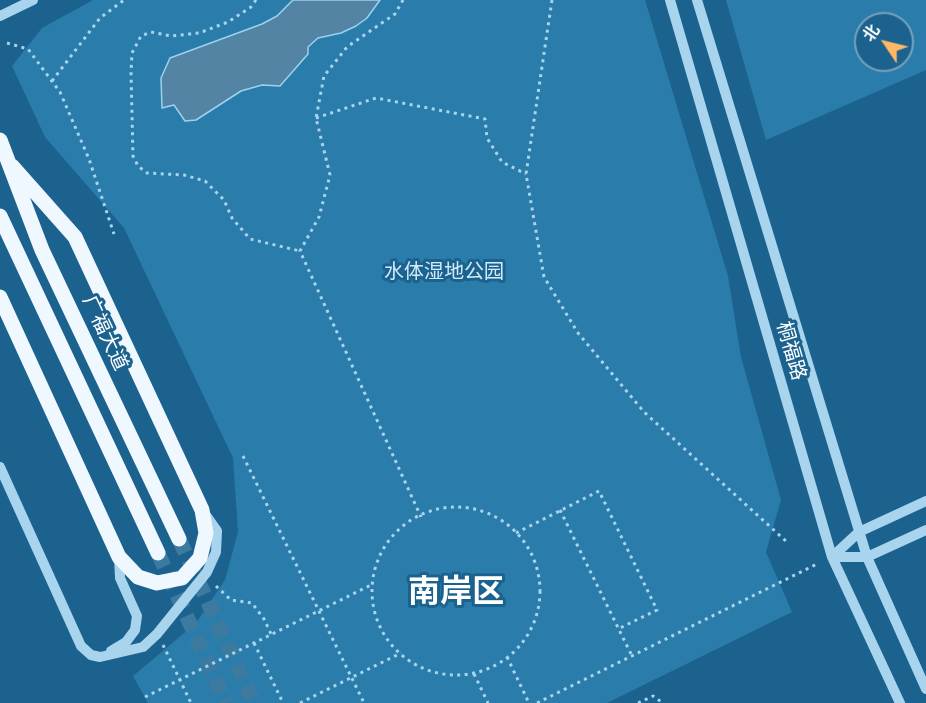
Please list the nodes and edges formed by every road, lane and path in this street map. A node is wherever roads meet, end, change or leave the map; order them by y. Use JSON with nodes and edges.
{"nodes":[{"id":1,"x":33,"y":0,"type":"edge"},
{"id":2,"x":124,"y":0,"type":"edge"},
{"id":3,"x":256,"y":0,"type":"edge"},
{"id":4,"x":403,"y":0,"type":"edge"},
{"id":5,"x":552,"y":0,"type":"edge"},
{"id":6,"x":670,"y":0,"type":"edge"},
{"id":7,"x":697,"y":0,"type":"edge"},
{"id":8,"x":0,"y":16,"type":"edge"},
{"id":9,"x":7,"y":43,"type":"dead end"},
{"id":10,"x":52,"y":81,"type":"junction"},
{"id":11,"x":316,"y":118,"type":"junction"},
{"id":12,"x":0,"y":140,"type":"edge"},
{"id":13,"x":12,"y":166,"type":"junction"},
{"id":14,"x":526,"y":174,"type":"junction"},
{"id":15,"x":0,"y":216,"type":"edge"},
{"id":16,"x":114,"y":234,"type":"dead end"},
{"id":17,"x":300,"y":251,"type":"junction"},
{"id":18,"x":0,"y":297,"type":"edge"},
{"id":19,"x":243,"y":456,"type":"dead end"},
{"id":20,"x":0,"y":467,"type":"edge"},
{"id":21,"x":926,"y":501,"type":"edge"},
{"id":22,"x":202,"y":510,"type":"junction"},
{"id":23,"x":560,"y":510,"type":"junction"},
{"id":24,"x":421,"y":516,"type":"junction"},
{"id":25,"x":926,"y":530,"type":"edge"},
{"id":26,"x":859,"y":532,"type":"junction"},
{"id":27,"x":516,"y":533,"type":"junction"},
{"id":28,"x":179,"y":539,"type":"tunnel mouth"},
{"id":29,"x":787,"y":542,"type":"dead end"},
{"id":30,"x":158,"y":553,"type":"tunnel mouth"},
{"id":31,"x":119,"y":557,"type":"junction"},
{"id":32,"x":832,"y":557,"type":"junction"},
{"id":33,"x":867,"y":557,"type":"junction"},
{"id":34,"x":371,"y":585,"type":"junction"},
{"id":35,"x":216,"y":586,"type":"dead end"},
{"id":36,"x":319,"y":611,"type":"junction"},
{"id":37,"x":618,"y":629,"type":"junction"},
{"id":38,"x":158,"y":634,"type":"junction"},
{"id":39,"x":271,"y":635,"type":"junction"},
{"id":40,"x":254,"y":643,"type":"junction"},
{"id":41,"x":402,"y":653,"type":"junction"},
{"id":42,"x":632,"y":656,"type":"junction"},
{"id":43,"x":100,"y":657,"type":"junction"},
{"id":44,"x":507,"y":657,"type":"junction"},
{"id":45,"x":474,"y":674,"type":"junction"},
{"id":46,"x":351,"y":678,"type":"junction"},
{"id":47,"x":180,"y":680,"type":"junction"},
{"id":48,"x":926,"y":689,"type":"edge"},
{"id":49,"x":145,"y":698,"type":"dead end"},
{"id":50,"x":191,"y":703,"type":"edge"},
{"id":51,"x":283,"y":703,"type":"edge"},
{"id":52,"x":300,"y":703,"type":"edge"},
{"id":53,"x":363,"y":703,"type":"edge"},
{"id":54,"x":488,"y":703,"type":"edge"},
{"id":55,"x":529,"y":703,"type":"edge"},
{"id":56,"x":537,"y":703,"type":"edge"},
{"id":57,"x":638,"y":703,"type":"edge"},
{"id":58,"x":663,"y":703,"type":"edge"},
{"id":59,"x":900,"y":703,"type":"edge"}],
"edges":[{"from":1,"to":8,"type":"street"},
{"from":2,"to":10,"type":"path"},
{"from":3,"to":17,"type":"path"},
{"from":4,"to":11,"type":"path"},
{"from":5,"to":14,"type":"path"},
{"from":6,"to":32,"type":"street","name":"桐福路"},
{"from":7,"to":26,"type":"street","name":"桐福路"},
{"from":9,"to":10,"type":"path"},
{"from":10,"to":16,"type":"path"},
{"from":11,"to":14,"type":"path"},
{"from":11,"to":17,"type":"path"},
{"from":12,"to":13,"type":"main road","name":"广福大道"},
{"from":13,"to":22,"type":"main road"},
{"from":13,"to":28,"type":"main road","name":"广福大道"},
{"from":14,"to":29,"type":"path"},
{"from":15,"to":30,"type":"main road"},
{"from":17,"to":24,"type":"path"},
{"from":18,"to":31,"type":"main road"},
{"from":19,"to":36,"type":"path"},
{"from":20,"to":43,"type":"street"},
{"from":21,"to":26,"type":"street"},
{"from":22,"to":31,"type":"main road"},
{"from":22,"to":38,"type":"street"},
{"from":23,"to":27,"type":"path"},
{"from":23,"to":37,"type":"path"},
{"from":23,"to":37,"type":"path"},
{"from":24,"to":27,"type":"path"},
{"from":24,"to":34,"type":"path"},
{"from":25,"to":33,"type":"street"},
{"from":26,"to":32,"type":"street"},
{"from":26,"to":33,"type":"street","name":"桐福路"},
{"from":27,"to":44,"type":"path"},
{"from":31,"to":43,"type":"street"},
{"from":32,"to":33,"type":"street"},
{"from":32,"to":42,"type":"path"},
{"from":32,"to":59,"type":"street","name":"桐福路"},
{"from":33,"to":48,"type":"street","name":"桐福路"},
{"from":34,"to":36,"type":"path"},
{"from":34,"to":41,"type":"path"},
{"from":35,"to":39,"type":"path"},
{"from":36,"to":39,"type":"path"},
{"from":36,"to":46,"type":"path"},
{"from":37,"to":42,"type":"path"},
{"from":38,"to":43,"type":"street"},
{"from":38,"to":47,"type":"path"},
{"from":39,"to":40,"type":"path"},
{"from":40,"to":47,"type":"path"},
{"from":40,"to":51,"type":"path"},
{"from":41,"to":45,"type":"path"},
{"from":41,"to":46,"type":"path"},
{"from":42,"to":56,"type":"path"},
{"from":44,"to":45,"type":"path"},
{"from":44,"to":55,"type":"path"},
{"from":45,"to":54,"type":"path"},
{"from":46,"to":52,"type":"path"},
{"from":46,"to":53,"type":"path"},
{"from":47,"to":49,"type":"path"},
{"from":47,"to":50,"type":"path"},
{"from":57,"to":58,"type":"path"}]}
